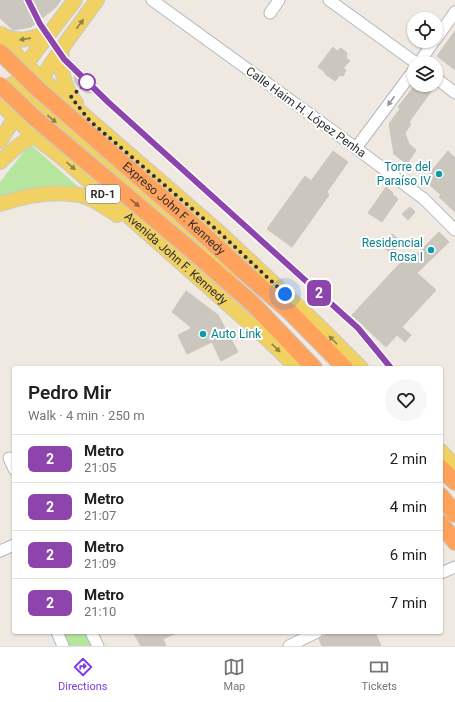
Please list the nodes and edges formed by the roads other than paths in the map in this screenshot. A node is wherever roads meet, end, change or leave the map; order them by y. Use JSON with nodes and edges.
{"nodes":[{"id":1,"x":76,"y":0,"type":"edge"},
{"id":2,"x":97,"y":0,"type":"edge"},
{"id":3,"x":152,"y":0,"type":"edge"},
{"id":4,"x":279,"y":0,"type":"edge"},
{"id":5,"x":329,"y":0,"type":"edge"},
{"id":6,"x":455,"y":12,"type":"edge"},
{"id":7,"x":270,"y":14,"type":"dead end"},
{"id":8,"x":443,"y":29,"type":"edge"},
{"id":9,"x":50,"y":32,"type":"junction"},
{"id":10,"x":0,"y":35,"type":"edge"},
{"id":11,"x":62,"y":48,"type":"junction"},
{"id":12,"x":0,"y":52,"type":"edge"},
{"id":13,"x":407,"y":56,"type":"edge"},
{"id":14,"x":25,"y":64,"type":"junction"},
{"id":15,"x":41,"y":79,"type":"junction"},
{"id":16,"x":407,"y":79,"type":"edge"},
{"id":17,"x":443,"y":84,"type":"edge"},
{"id":18,"x":6,"y":85,"type":"edge"},
{"id":19,"x":455,"y":93,"type":"edge"},
{"id":20,"x":28,"y":99,"type":"junction"},
{"id":21,"x":0,"y":100,"type":"edge"},
{"id":22,"x":0,"y":103,"type":"edge"},
{"id":23,"x":14,"y":118,"type":"junction"},
{"id":24,"x":90,"y":121,"type":"junction"},
{"id":25,"x":34,"y":136,"type":"junction"},
{"id":26,"x":0,"y":141,"type":"edge"},
{"id":27,"x":80,"y":142,"type":"junction"},
{"id":28,"x":356,"y":148,"type":"junction"},
{"id":29,"x":0,"y":162,"type":"edge"},
{"id":30,"x":0,"y":204,"type":"edge"},
{"id":31,"x":455,"y":230,"type":"edge"},
{"id":32,"x":205,"y":285,"type":"junction"},
{"id":33,"x":254,"y":305,"type":"junction"},
{"id":34,"x":292,"y":365,"type":"edge"},
{"id":35,"x":312,"y":366,"type":"edge"},
{"id":36,"x":343,"y":366,"type":"edge"},
{"id":37,"x":359,"y":366,"type":"edge"},
{"id":38,"x":9,"y":458,"type":"dead end"},
{"id":39,"x":448,"y":463,"type":"edge"},
{"id":40,"x":12,"y":465,"type":"edge"},
{"id":41,"x":455,"y":482,"type":"edge"},
{"id":42,"x":443,"y":499,"type":"edge"},
{"id":43,"x":455,"y":514,"type":"edge"},
{"id":44,"x":443,"y":526,"type":"edge"},
{"id":45,"x":455,"y":542,"type":"edge"},
{"id":46,"x":12,"y":546,"type":"edge"},
{"id":47,"x":0,"y":551,"type":"edge"},
{"id":48,"x":455,"y":567,"type":"edge"},
{"id":49,"x":443,"y":572,"type":"edge"},
{"id":50,"x":58,"y":634,"type":"edge"},
{"id":51,"x":92,"y":634,"type":"edge"},
{"id":52,"x":313,"y":634,"type":"edge"},
{"id":53,"x":64,"y":646,"type":"edge"},
{"id":54,"x":98,"y":646,"type":"edge"},
{"id":55,"x":289,"y":646,"type":"edge"}],
"edges":[{"from":1,"to":9,"type":"main road"},
{"from":11,"to":2,"type":"main road","one_way":true},
{"from":3,"to":28,"type":"street","name":"Calle Haim H. López Penha"},
{"from":4,"to":7,"type":"street"},
{"from":5,"to":13,"type":"street"},
{"from":6,"to":8,"type":"street"},
{"from":9,"to":10,"type":"main road","one_way":true},
{"from":9,"to":14,"type":"main road"},
{"from":10,"to":14,"type":"main road"},
{"from":11,"to":15,"type":"main road"},
{"from":11,"to":24,"type":"main road"},
{"from":12,"to":36,"type":"highway","name":"Expreso John F. Kennedy","bridge":true},
{"from":14,"to":15,"type":"main road"},
{"from":14,"to":18,"type":"main road"},
{"from":15,"to":20,"type":"main road"},
{"from":15,"to":24,"type":"main road"},
{"from":16,"to":28,"type":"street","one_way":true},
{"from":17,"to":19,"type":"street"},
{"from":18,"to":20,"type":"main road"},
{"from":18,"to":21,"type":"main road"},
{"from":18,"to":33,"type":"highway","name":"Expreso John F. Kennedy","number":"RD-1","one_way":true,"bridge":true},
{"from":20,"to":23,"type":"main road"},
{"from":20,"to":27,"type":"main road","one_way":true},
{"from":22,"to":23,"type":"main road","name":"Avenida John F. Kennedy","number":"RD-1"},
{"from":23,"to":25,"type":"main road","name":"Avenida John F. Kennedy","number":"RD-1"},
{"from":23,"to":26,"type":"main road"},
{"from":37,"to":24,"type":"main road","one_way":true},
{"from":25,"to":27,"type":"main road"},
{"from":25,"to":29,"type":"main road"},
{"from":25,"to":32,"type":"main road","name":"Avenida John F. Kennedy","number":"RD-1","one_way":true},
{"from":27,"to":33,"type":"main road"},
{"from":28,"to":31,"type":"street","name":"Calle Haim H. López Penha"},
{"from":30,"to":32,"type":"main road"},
{"from":32,"to":34,"type":"main road","name":"Avenida John F. Kennedy","number":"RD-1","one_way":true},
{"from":33,"to":35,"type":"highway","name":"Expreso John F. Kennedy","number":"RD-1"},
{"from":38,"to":40,"type":"street"},
{"from":39,"to":41,"type":"highway"},
{"from":42,"to":43,"type":"highway"},
{"from":44,"to":45,"type":"highway"},
{"from":46,"to":47,"type":"street"},
{"from":48,"to":49,"type":"street"},
{"from":50,"to":53,"type":"street"},
{"from":51,"to":54,"type":"street"},
{"from":52,"to":55,"type":"street"}]}
